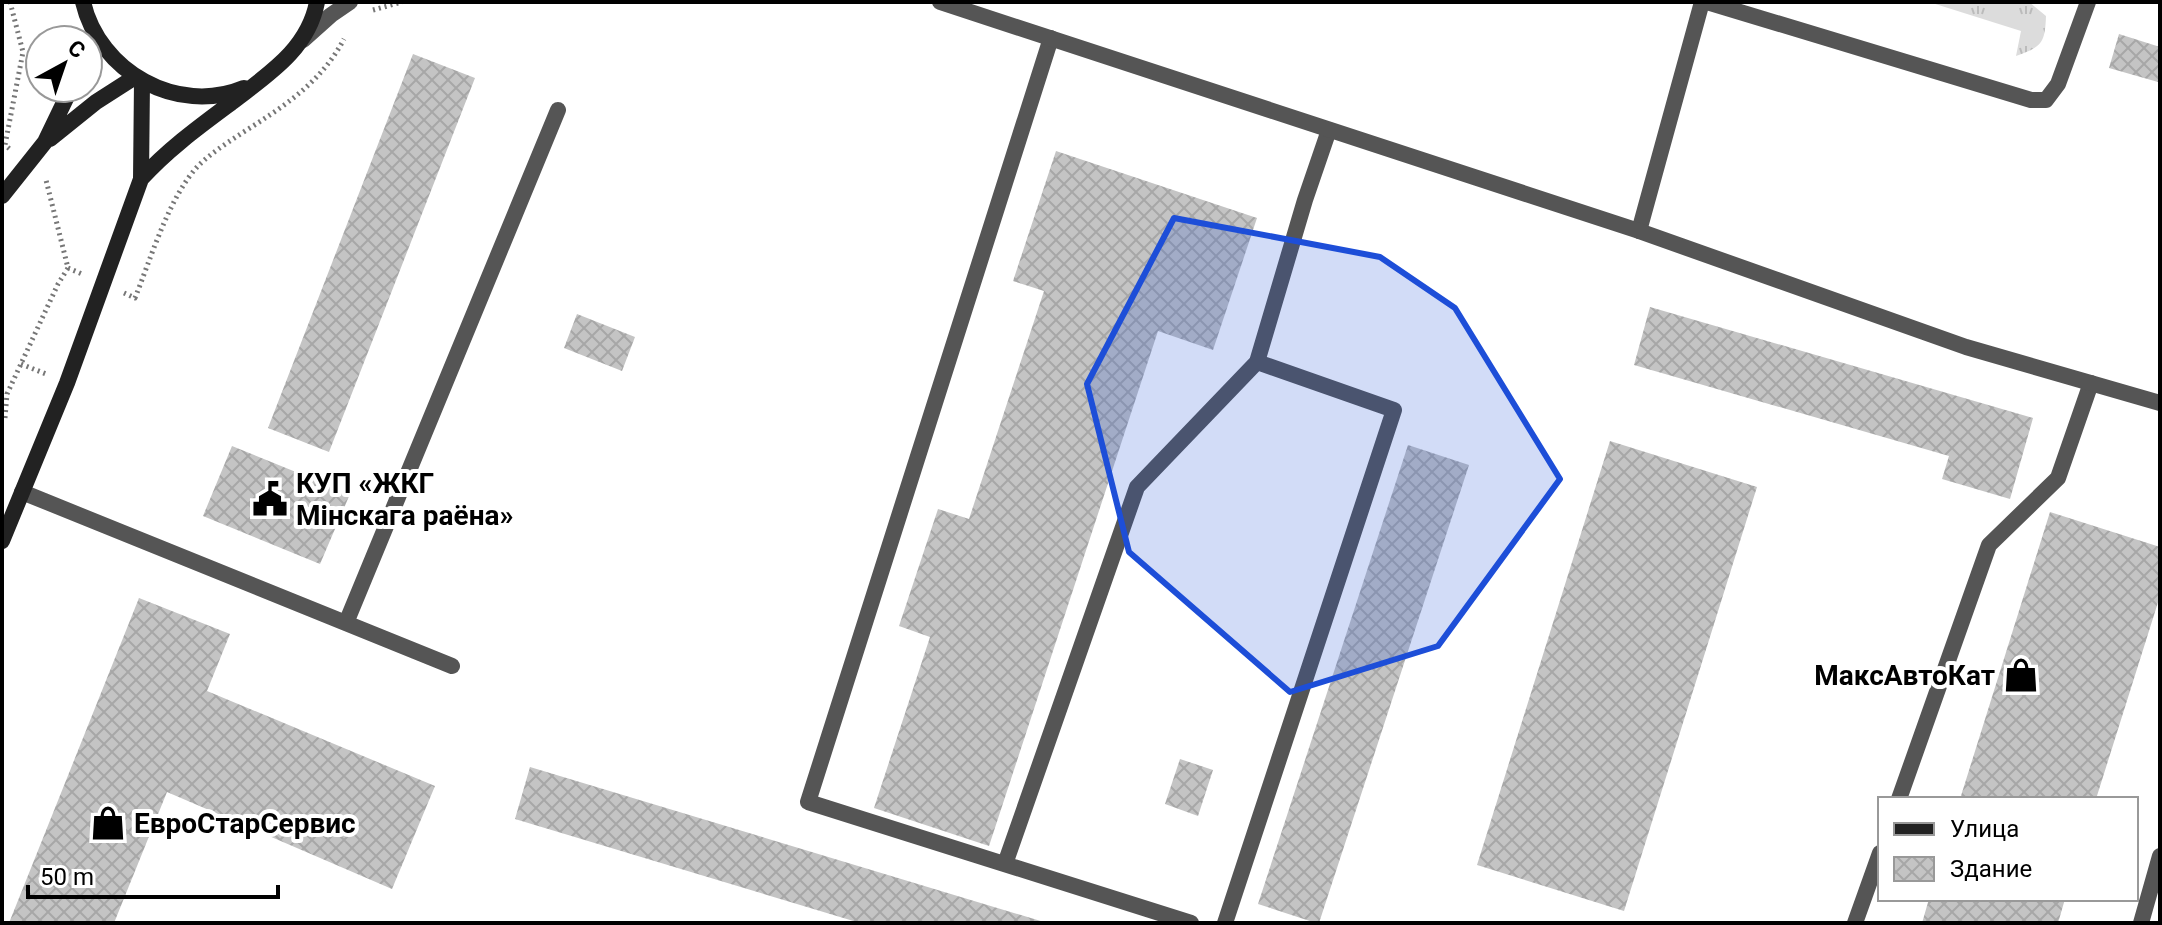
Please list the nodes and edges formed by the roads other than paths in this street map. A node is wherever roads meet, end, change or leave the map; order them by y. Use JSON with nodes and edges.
{"nodes":[{"id":1,"x":317,"y":2,"type":"edge"},
{"id":2,"x":350,"y":2,"type":"edge"},
{"id":3,"x":940,"y":2,"type":"edge"},
{"id":4,"x":1704,"y":2,"type":"edge"},
{"id":5,"x":2088,"y":2,"type":"edge"},
{"id":6,"x":84,"y":6,"type":"edge"},
{"id":7,"x":1051,"y":38,"type":"junction"},
{"id":8,"x":302,"y":41,"type":"junction"},
{"id":9,"x":139,"y":79,"type":"junction"},
{"id":10,"x":260,"y":81,"type":"junction"},
{"id":11,"x":63,"y":104,"type":"edge"},
{"id":12,"x":558,"y":110,"type":"dead end"},
{"id":13,"x":1329,"y":130,"type":"junction"},
{"id":14,"x":45,"y":142,"type":"junction"},
{"id":15,"x":141,"y":179,"type":"junction"},
{"id":16,"x":2,"y":196,"type":"edge"},
{"id":17,"x":1639,"y":231,"type":"junction"},
{"id":18,"x":1257,"y":362,"type":"junction"},
{"id":19,"x":2091,"y":383,"type":"junction"},
{"id":20,"x":2160,"y":403,"type":"edge"},
{"id":21,"x":22,"y":492,"type":"junction"},
{"id":22,"x":2,"y":541,"type":"edge"},
{"id":23,"x":346,"y":623,"type":"junction"},
{"id":24,"x":452,"y":666,"type":"dead end"},
{"id":25,"x":1900,"y":797,"type":"edge"},
{"id":26,"x":2160,"y":856,"type":"edge"},
{"id":27,"x":1878,"y":859,"type":"edge"},
{"id":28,"x":1005,"y":864,"type":"junction"},
{"id":29,"x":1191,"y":923,"type":"edge"},
{"id":30,"x":1225,"y":923,"type":"edge"},
{"id":31,"x":1855,"y":923,"type":"edge"},
{"id":32,"x":2141,"y":923,"type":"edge"}],
"edges":[{"from":1,"to":8,"type":"street"},
{"from":2,"to":8,"type":"street"},
{"from":3,"to":7,"type":"street"},
{"from":4,"to":5,"type":"street"},
{"from":4,"to":17,"type":"street"},
{"from":6,"to":9,"type":"street"},
{"from":7,"to":13,"type":"street"},
{"from":7,"to":28,"type":"street"},
{"from":8,"to":10,"type":"street"},
{"from":9,"to":10,"type":"street"},
{"from":9,"to":14,"type":"street"},
{"from":9,"to":15,"type":"street"},
{"from":10,"to":15,"type":"street"},
{"from":11,"to":14,"type":"street"},
{"from":12,"to":23,"type":"street"},
{"from":13,"to":17,"type":"street"},
{"from":13,"to":18,"type":"street"},
{"from":14,"to":16,"type":"street"},
{"from":15,"to":21,"type":"street"},
{"from":17,"to":19,"type":"street"},
{"from":18,"to":28,"type":"street"},
{"from":18,"to":30,"type":"street"},
{"from":19,"to":20,"type":"street"},
{"from":19,"to":25,"type":"street"},
{"from":21,"to":22,"type":"street"},
{"from":21,"to":23,"type":"street"},
{"from":23,"to":24,"type":"street"},
{"from":26,"to":32,"type":"street"},
{"from":27,"to":31,"type":"street"},
{"from":28,"to":29,"type":"street"}]}
